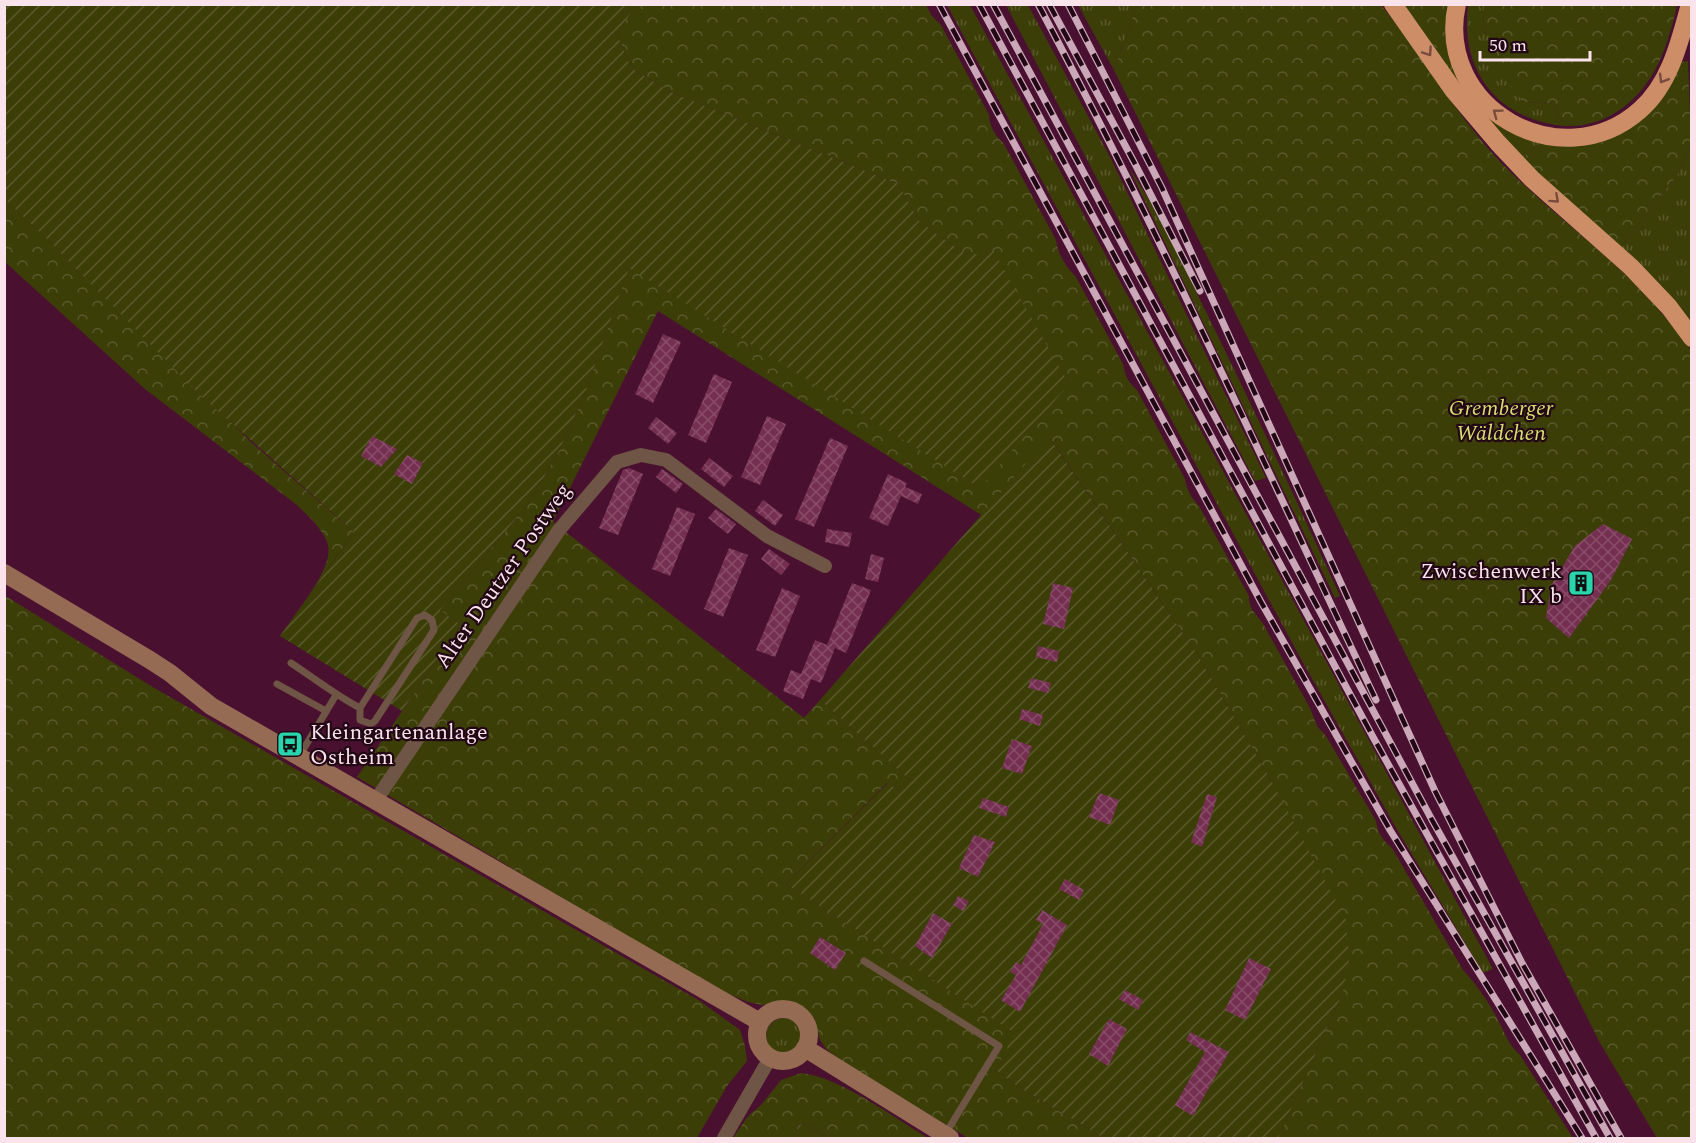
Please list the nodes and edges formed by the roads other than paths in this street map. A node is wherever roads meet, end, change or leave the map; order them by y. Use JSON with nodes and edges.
{"nodes":[{"id":1,"x":1393,"y":4,"type":"edge"},
{"id":2,"x":1456,"y":4,"type":"edge"},
{"id":3,"x":1690,"y":4,"type":"edge"},
{"id":4,"x":1692,"y":338,"type":"edge"},
{"id":5,"x":825,"y":566,"type":"dead end"},
{"id":6,"x":4,"y":573,"type":"edge"},
{"id":7,"x":291,"y":663,"type":"dead end"},
{"id":8,"x":277,"y":684,"type":"dead end"},
{"id":9,"x":336,"y":695,"type":"junction"},
{"id":10,"x":360,"y":708,"type":"junction"},
{"id":11,"x":326,"y":711,"type":"junction"},
{"id":12,"x":299,"y":756,"type":"junction"},
{"id":13,"x":376,"y":800,"type":"junction"},
{"id":14,"x":864,"y":961,"type":"dead end"},
{"id":15,"x":760,"y":1022,"type":"junction"},
{"id":16,"x":805,"y":1048,"type":"junction"},
{"id":17,"x":770,"y":1058,"type":"junction"},
{"id":18,"x":947,"y":1137,"type":"edge"},
{"id":19,"x":724,"y":1138,"type":"edge"}],
"edges":[{"from":1,"to":4,"type":"highway","one_way":true},
{"from":3,"to":2,"type":"highway","one_way":true},
{"from":5,"to":13,"type":"street","name":"Alter Deutzer Postweg"},
{"from":6,"to":12,"type":"street"},
{"from":7,"to":9,"type":"lane"},
{"from":8,"to":11,"type":"lane"},
{"from":9,"to":10,"type":"lane"},
{"from":9,"to":11,"type":"lane"},
{"from":10,"to":10,"type":"lane"},
{"from":11,"to":12,"type":"lane"},
{"from":12,"to":13,"type":"street"},
{"from":13,"to":15,"type":"street"},
{"from":14,"to":18,"type":"lane"},
{"from":15,"to":16,"type":"street"},
{"from":15,"to":17,"type":"street"},
{"from":16,"to":17,"type":"street"},
{"from":16,"to":18,"type":"street"},
{"from":17,"to":19,"type":"street"}]}
